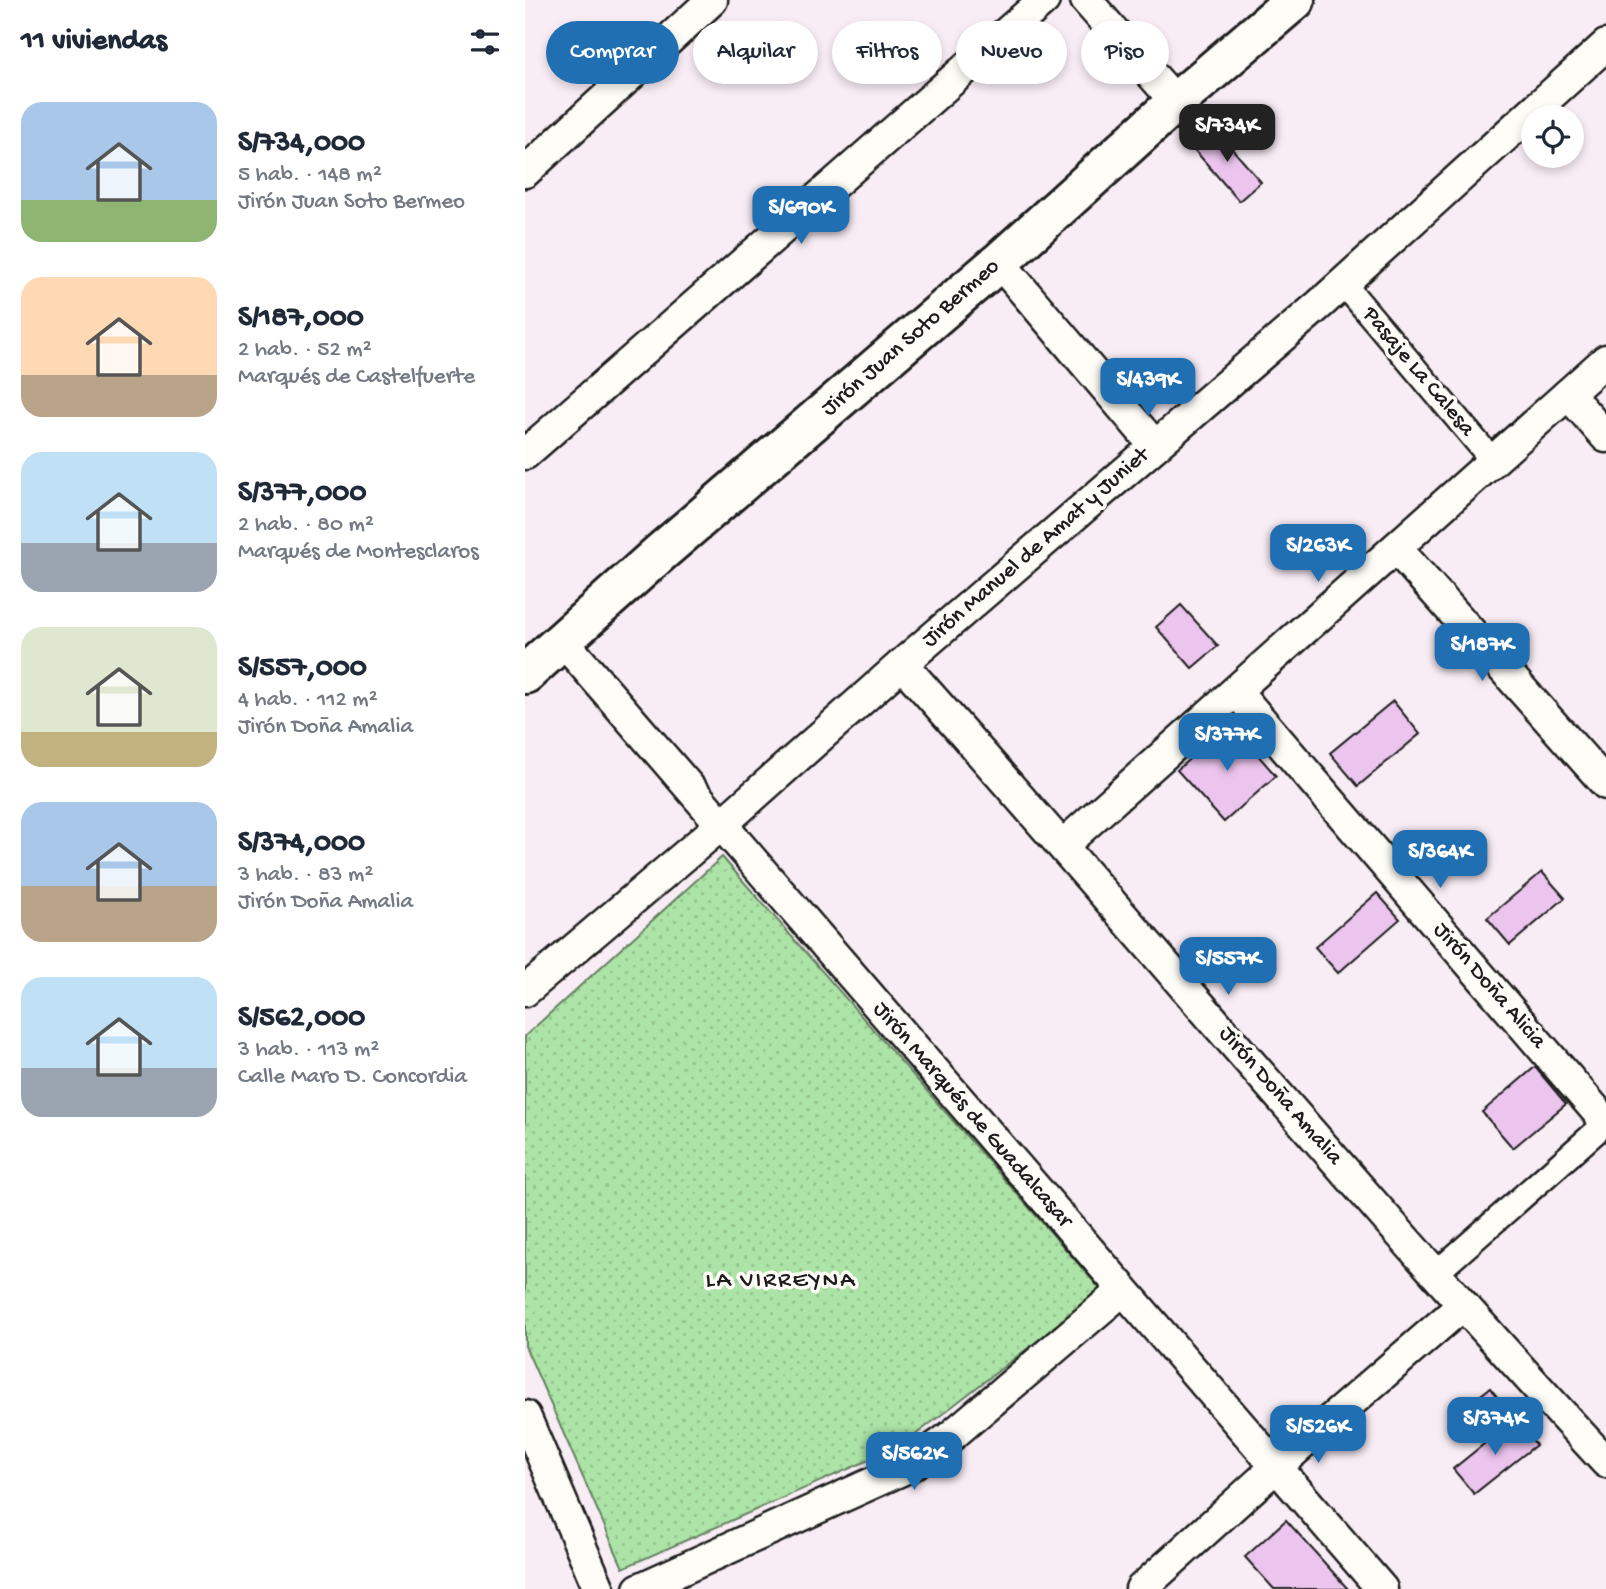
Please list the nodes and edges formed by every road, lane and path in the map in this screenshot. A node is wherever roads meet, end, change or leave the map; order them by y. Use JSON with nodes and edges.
{"nodes":[{"id":1,"x":712,"y":0,"type":"edge"},
{"id":2,"x":1044,"y":0,"type":"edge"},
{"id":3,"x":1086,"y":0,"type":"edge"},
{"id":4,"x":1295,"y":0,"type":"edge"},
{"id":5,"x":1606,"y":45,"type":"edge"},
{"id":6,"x":1176,"y":102,"type":"junction"},
{"id":7,"x":525,"y":172,"type":"edge"},
{"id":8,"x":999,"y":262,"type":"junction"},
{"id":9,"x":1343,"y":283,"type":"junction"},
{"id":10,"x":1606,"y":360,"type":"edge"},
{"id":11,"x":1568,"y":394,"type":"junction"},
{"id":12,"x":1606,"y":437,"type":"edge"},
{"id":13,"x":1155,"y":446,"type":"junction"},
{"id":14,"x":525,"y":454,"type":"edge"},
{"id":15,"x":1493,"y":461,"type":"junction"},
{"id":16,"x":1396,"y":548,"type":"junction"},
{"id":17,"x":562,"y":640,"type":"junction"},
{"id":18,"x":902,"y":664,"type":"junction"},
{"id":19,"x":525,"y":674,"type":"edge"},
{"id":20,"x":1236,"y":691,"type":"junction"},
{"id":21,"x":1606,"y":784,"type":"edge"},
{"id":22,"x":721,"y":825,"type":"junction"},
{"id":23,"x":1063,"y":845,"type":"junction"},
{"id":24,"x":525,"y":991,"type":"edge"},
{"id":25,"x":1606,"y":1122,"type":"edge"},
{"id":26,"x":1435,"y":1274,"type":"junction"},
{"id":27,"x":1123,"y":1290,"type":"junction"},
{"id":28,"x":1462,"y":1305,"type":"junction"},
{"id":29,"x":525,"y":1416,"type":"edge"},
{"id":30,"x":1606,"y":1462,"type":"edge"},
{"id":31,"x":1276,"y":1467,"type":"junction"},
{"id":32,"x":599,"y":1589,"type":"edge"},
{"id":33,"x":639,"y":1589,"type":"edge"},
{"id":34,"x":1141,"y":1589,"type":"edge"},
{"id":35,"x":1382,"y":1589,"type":"edge"}],
"edges":[{"from":1,"to":7,"type":"street"},
{"from":2,"to":14,"type":"street"},
{"from":3,"to":6,"type":"street"},
{"from":4,"to":6,"type":"street","name":"Jirón Juan Soto Bermeo"},
{"from":5,"to":9,"type":"street","name":"Jirón Manuel de Amat y Juniet"},
{"from":6,"to":8,"type":"street","name":"Jirón Juan Soto Bermeo"},
{"from":8,"to":13,"type":"street"},
{"from":8,"to":17,"type":"street","name":"Jirón Juan Soto Bermeo"},
{"from":9,"to":13,"type":"street","name":"Jirón Manuel de Amat y Juniet"},
{"from":9,"to":15,"type":"street","name":"Pasaje La Calesa"},
{"from":10,"to":11,"type":"street"},
{"from":11,"to":12,"type":"street"},
{"from":11,"to":15,"type":"street"},
{"from":13,"to":18,"type":"street","name":"Jirón Manuel de Amat y Juniet"},
{"from":15,"to":16,"type":"street"},
{"from":16,"to":20,"type":"street"},
{"from":16,"to":21,"type":"street"},
{"from":17,"to":19,"type":"street","name":"Jirón Juan Soto Bermeo"},
{"from":17,"to":22,"type":"street","name":"Jirón Marqués de Guadalcasar"},
{"from":18,"to":22,"type":"street","name":"Jirón Manuel de Amat y Juniet"},
{"from":18,"to":23,"type":"street","name":"Jirón Doña Amalia"},
{"from":20,"to":23,"type":"street"},
{"from":20,"to":25,"type":"street","name":"Jirón Doña Alicia"},
{"from":22,"to":24,"type":"street","name":"Jirón Manuel de Amat y Juniet"},
{"from":22,"to":27,"type":"street","name":"Jirón Marqués de Guadalcasar"},
{"from":23,"to":26,"type":"street","name":"Jirón Doña Amalia"},
{"from":25,"to":26,"type":"street"},
{"from":26,"to":28,"type":"street","name":"Jirón Doña Amalia"},
{"from":27,"to":31,"type":"street","name":"Jirón Marqués de Guadalcasar"},
{"from":27,"to":33,"type":"street"},
{"from":28,"to":30,"type":"street","name":"Jirón Doña Amalia"},
{"from":28,"to":31,"type":"street"},
{"from":29,"to":32,"type":"street"},
{"from":31,"to":34,"type":"street"},
{"from":31,"to":35,"type":"street","name":"Jirón Marqués de Guadalcasar"}]}
